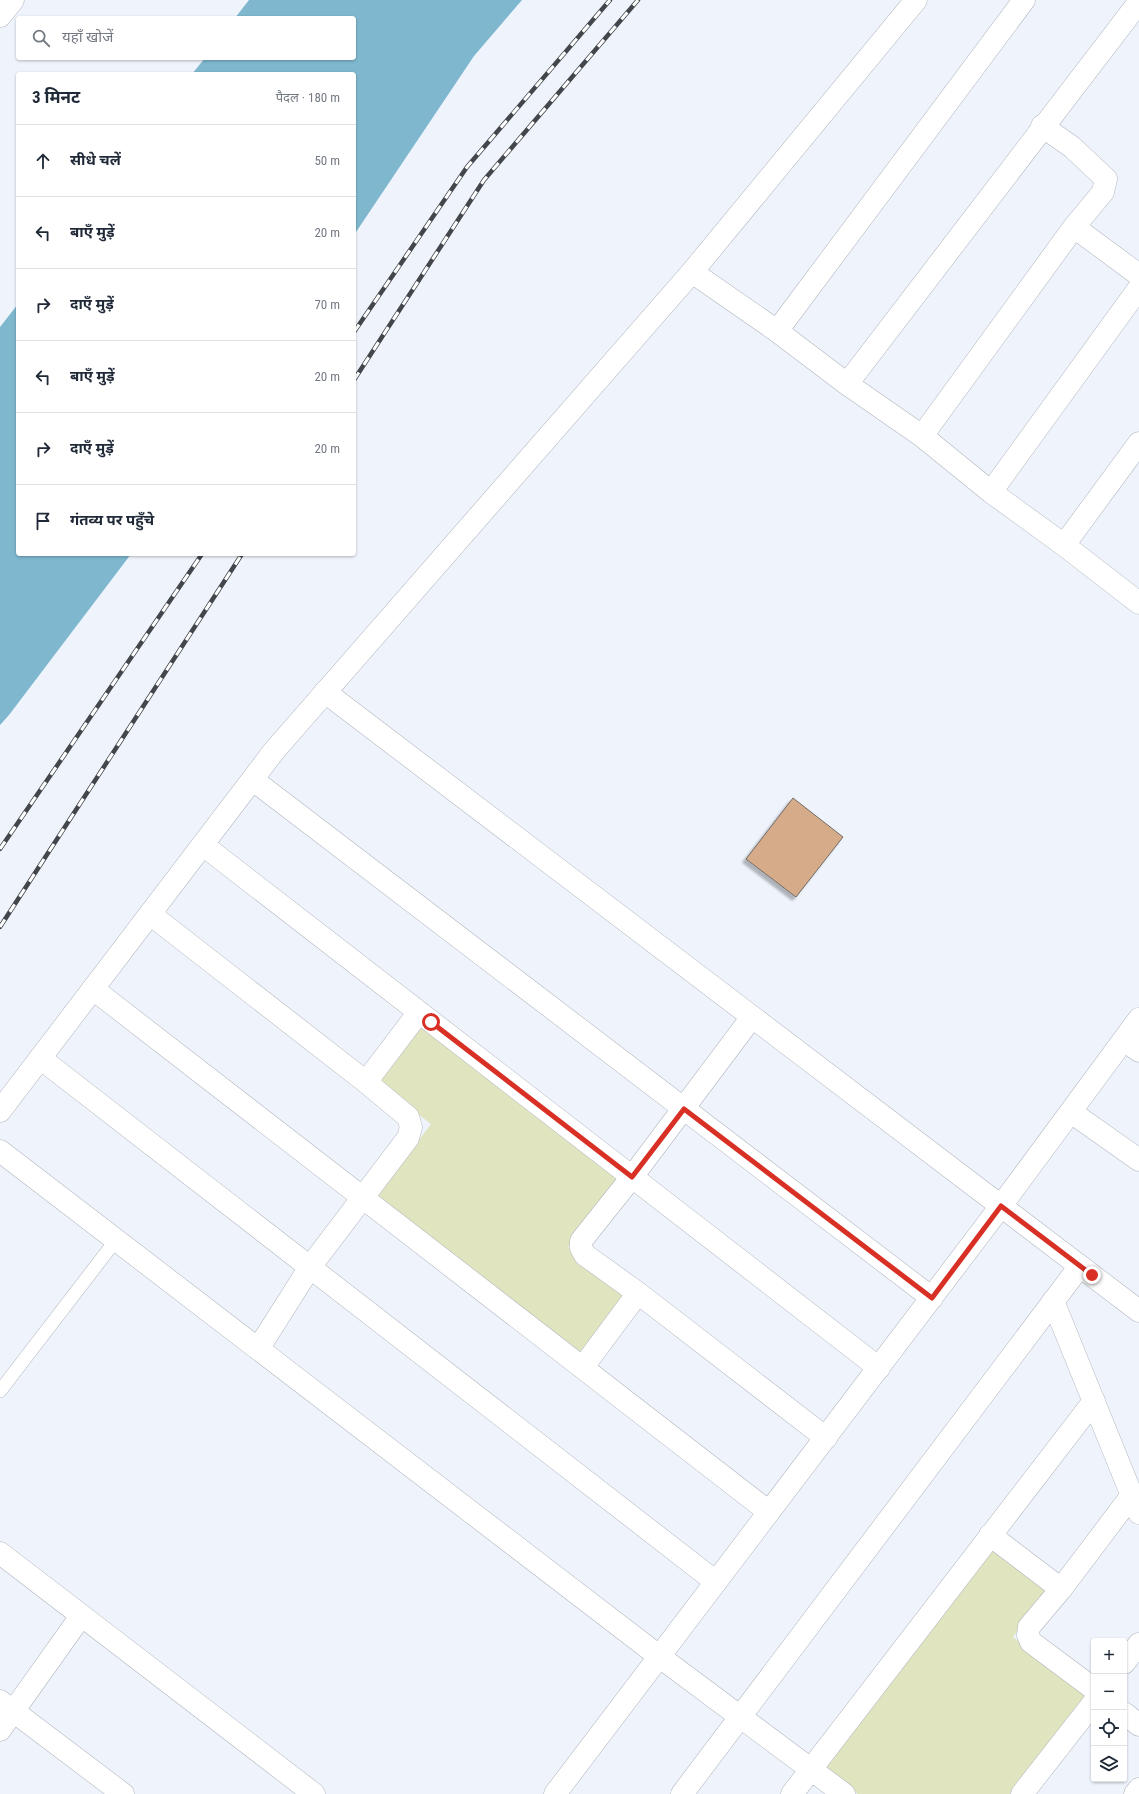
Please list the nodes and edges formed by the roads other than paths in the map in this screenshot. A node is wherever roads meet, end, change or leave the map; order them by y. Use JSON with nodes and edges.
{"nodes":[{"id":1,"x":13,"y":0,"type":"edge"},
{"id":2,"x":916,"y":0,"type":"edge"},
{"id":3,"x":1024,"y":0,"type":"edge"},
{"id":4,"x":1134,"y":5,"type":"edge"},
{"id":5,"x":0,"y":16,"type":"edge"},
{"id":6,"x":1042,"y":126,"type":"junction"},
{"id":7,"x":1074,"y":227,"type":"junction"},
{"id":8,"x":692,"y":272,"type":"junction"},
{"id":9,"x":1139,"y":275,"type":"edge"},
{"id":10,"x":1139,"y":288,"type":"edge"},
{"id":11,"x":777,"y":331,"type":"junction"},
{"id":12,"x":847,"y":384,"type":"junction"},
{"id":13,"x":922,"y":436,"type":"junction"},
{"id":14,"x":1139,"y":443,"type":"edge"},
{"id":15,"x":992,"y":492,"type":"junction"},
{"id":16,"x":1064,"y":545,"type":"junction"},
{"id":17,"x":1137,"y":598,"type":"edge"},
{"id":18,"x":325,"y":692,"type":"junction"},
{"id":19,"x":253,"y":780,"type":"junction"},
{"id":20,"x":203,"y":845,"type":"junction"},
{"id":21,"x":150,"y":914,"type":"junction"},
{"id":22,"x":93,"y":989,"type":"junction"},
{"id":23,"x":419,"y":1012,"type":"junction"},
{"id":24,"x":752,"y":1017,"type":"junction"},
{"id":25,"x":1139,"y":1019,"type":"edge"},
{"id":26,"x":1131,"y":1045,"type":"edge"},
{"id":27,"x":40,"y":1058,"type":"junction"},
{"id":28,"x":366,"y":1082,"type":"junction"},
{"id":29,"x":684,"y":1109,"type":"junction"},
{"id":30,"x":0,"y":1111,"type":"edge"},
{"id":31,"x":1071,"y":1112,"type":"junction"},
{"id":32,"x":0,"y":1151,"type":"edge"},
{"id":33,"x":1139,"y":1160,"type":"edge"},
{"id":34,"x":632,"y":1177,"type":"junction"},
{"id":35,"x":363,"y":1197,"type":"junction"},
{"id":36,"x":1001,"y":1206,"type":"junction"},
{"id":37,"x":116,"y":1240,"type":"junction"},
{"id":38,"x":1080,"y":1266,"type":"junction"},
{"id":39,"x":310,"y":1267,"type":"junction"},
{"id":40,"x":638,"y":1293,"type":"junction"},
{"id":41,"x":932,"y":1298,"type":"junction"},
{"id":42,"x":1054,"y":1301,"type":"junction"},
{"id":43,"x":1139,"y":1311,"type":"edge"},
{"id":44,"x":258,"y":1349,"type":"junction"},
{"id":45,"x":583,"y":1367,"type":"junction"},
{"id":46,"x":879,"y":1368,"type":"junction"},
{"id":47,"x":0,"y":1391,"type":"edge"},
{"id":48,"x":1094,"y":1401,"type":"junction"},
{"id":49,"x":826,"y":1438,"type":"junction"},
{"id":50,"x":1135,"y":1504,"type":"edge"},
{"id":51,"x":769,"y":1512,"type":"junction"},
{"id":52,"x":990,"y":1535,"type":"junction"},
{"id":53,"x":0,"y":1553,"type":"edge"},
{"id":54,"x":716,"y":1582,"type":"junction"},
{"id":55,"x":1061,"y":1589,"type":"junction"},
{"id":56,"x":81,"y":1616,"type":"junction"},
{"id":57,"x":1139,"y":1644,"type":"edge"},
{"id":58,"x":660,"y":1657,"type":"junction"},
{"id":59,"x":1127,"y":1659,"type":"edge"},
{"id":60,"x":1091,"y":1687,"type":"edge"},
{"id":61,"x":7,"y":1706,"type":"edge"},
{"id":62,"x":1091,"y":1706,"type":"edge"},
{"id":63,"x":1127,"y":1715,"type":"edge"},
{"id":64,"x":741,"y":1716,"type":"junction"},
{"id":65,"x":1139,"y":1725,"type":"edge"},
{"id":66,"x":0,"y":1730,"type":"edge"},
{"id":67,"x":810,"y":1770,"type":"junction"},
{"id":68,"x":1139,"y":1789,"type":"edge"},
{"id":69,"x":124,"y":1794,"type":"edge"},
{"id":70,"x":314,"y":1794,"type":"edge"},
{"id":71,"x":555,"y":1794,"type":"edge"},
{"id":72,"x":682,"y":1794,"type":"edge"},
{"id":73,"x":792,"y":1794,"type":"edge"},
{"id":74,"x":844,"y":1794,"type":"edge"},
{"id":75,"x":1022,"y":1794,"type":"edge"},
{"id":76,"x":1135,"y":1794,"type":"edge"}],
"edges":[{"from":1,"to":5,"type":"street"},
{"from":2,"to":8,"type":"street"},
{"from":3,"to":11,"type":"street"},
{"from":4,"to":6,"type":"street"},
{"from":6,"to":7,"type":"street"},
{"from":6,"to":12,"type":"street"},
{"from":7,"to":9,"type":"street"},
{"from":7,"to":13,"type":"street"},
{"from":8,"to":11,"type":"street"},
{"from":8,"to":18,"type":"street"},
{"from":10,"to":15,"type":"street"},
{"from":11,"to":12,"type":"street"},
{"from":12,"to":13,"type":"street"},
{"from":13,"to":15,"type":"street"},
{"from":14,"to":16,"type":"street"},
{"from":15,"to":16,"type":"street"},
{"from":16,"to":17,"type":"street"},
{"from":18,"to":19,"type":"street"},
{"from":18,"to":24,"type":"street"},
{"from":19,"to":20,"type":"street"},
{"from":19,"to":29,"type":"street"},
{"from":20,"to":21,"type":"street"},
{"from":20,"to":23,"type":"street"},
{"from":21,"to":22,"type":"street"},
{"from":21,"to":28,"type":"street"},
{"from":22,"to":27,"type":"street"},
{"from":22,"to":35,"type":"street"},
{"from":23,"to":28,"type":"street"},
{"from":23,"to":34,"type":"street"},
{"from":24,"to":29,"type":"street"},
{"from":24,"to":36,"type":"street"},
{"from":25,"to":26,"type":"street"},
{"from":26,"to":31,"type":"street"},
{"from":27,"to":30,"type":"street"},
{"from":27,"to":39,"type":"street"},
{"from":28,"to":35,"type":"street"},
{"from":29,"to":34,"type":"street"},
{"from":29,"to":41,"type":"street"},
{"from":31,"to":33,"type":"street"},
{"from":31,"to":36,"type":"street"},
{"from":32,"to":37,"type":"street"},
{"from":34,"to":40,"type":"street"},
{"from":34,"to":46,"type":"street"},
{"from":35,"to":39,"type":"street"},
{"from":35,"to":45,"type":"street"},
{"from":36,"to":38,"type":"street"},
{"from":36,"to":41,"type":"street"},
{"from":37,"to":44,"type":"street"},
{"from":37,"to":47,"type":"lane"},
{"from":38,"to":42,"type":"street"},
{"from":38,"to":43,"type":"street"},
{"from":39,"to":44,"type":"street"},
{"from":39,"to":54,"type":"street"},
{"from":40,"to":45,"type":"street"},
{"from":40,"to":49,"type":"street"},
{"from":41,"to":46,"type":"street"},
{"from":42,"to":48,"type":"street"},
{"from":42,"to":64,"type":"street"},
{"from":44,"to":58,"type":"street"},
{"from":45,"to":51,"type":"street"},
{"from":46,"to":49,"type":"street"},
{"from":48,"to":50,"type":"street"},
{"from":48,"to":52,"type":"street"},
{"from":49,"to":51,"type":"street"},
{"from":50,"to":55,"type":"street"},
{"from":51,"to":54,"type":"street"},
{"from":52,"to":55,"type":"street"},
{"from":52,"to":67,"type":"street"},
{"from":53,"to":56,"type":"street"},
{"from":54,"to":58,"type":"street"},
{"from":55,"to":60,"type":"street"},
{"from":56,"to":61,"type":"street"},
{"from":56,"to":70,"type":"street"},
{"from":57,"to":59,"type":"street"},
{"from":58,"to":64,"type":"street"},
{"from":58,"to":71,"type":"street"},
{"from":61,"to":66,"type":"street"},
{"from":61,"to":69,"type":"street"},
{"from":62,"to":75,"type":"street"},
{"from":63,"to":65,"type":"street"},
{"from":64,"to":67,"type":"street"},
{"from":64,"to":72,"type":"street"},
{"from":67,"to":73,"type":"street"},
{"from":67,"to":74,"type":"street"},
{"from":68,"to":76,"type":"street"}]}
